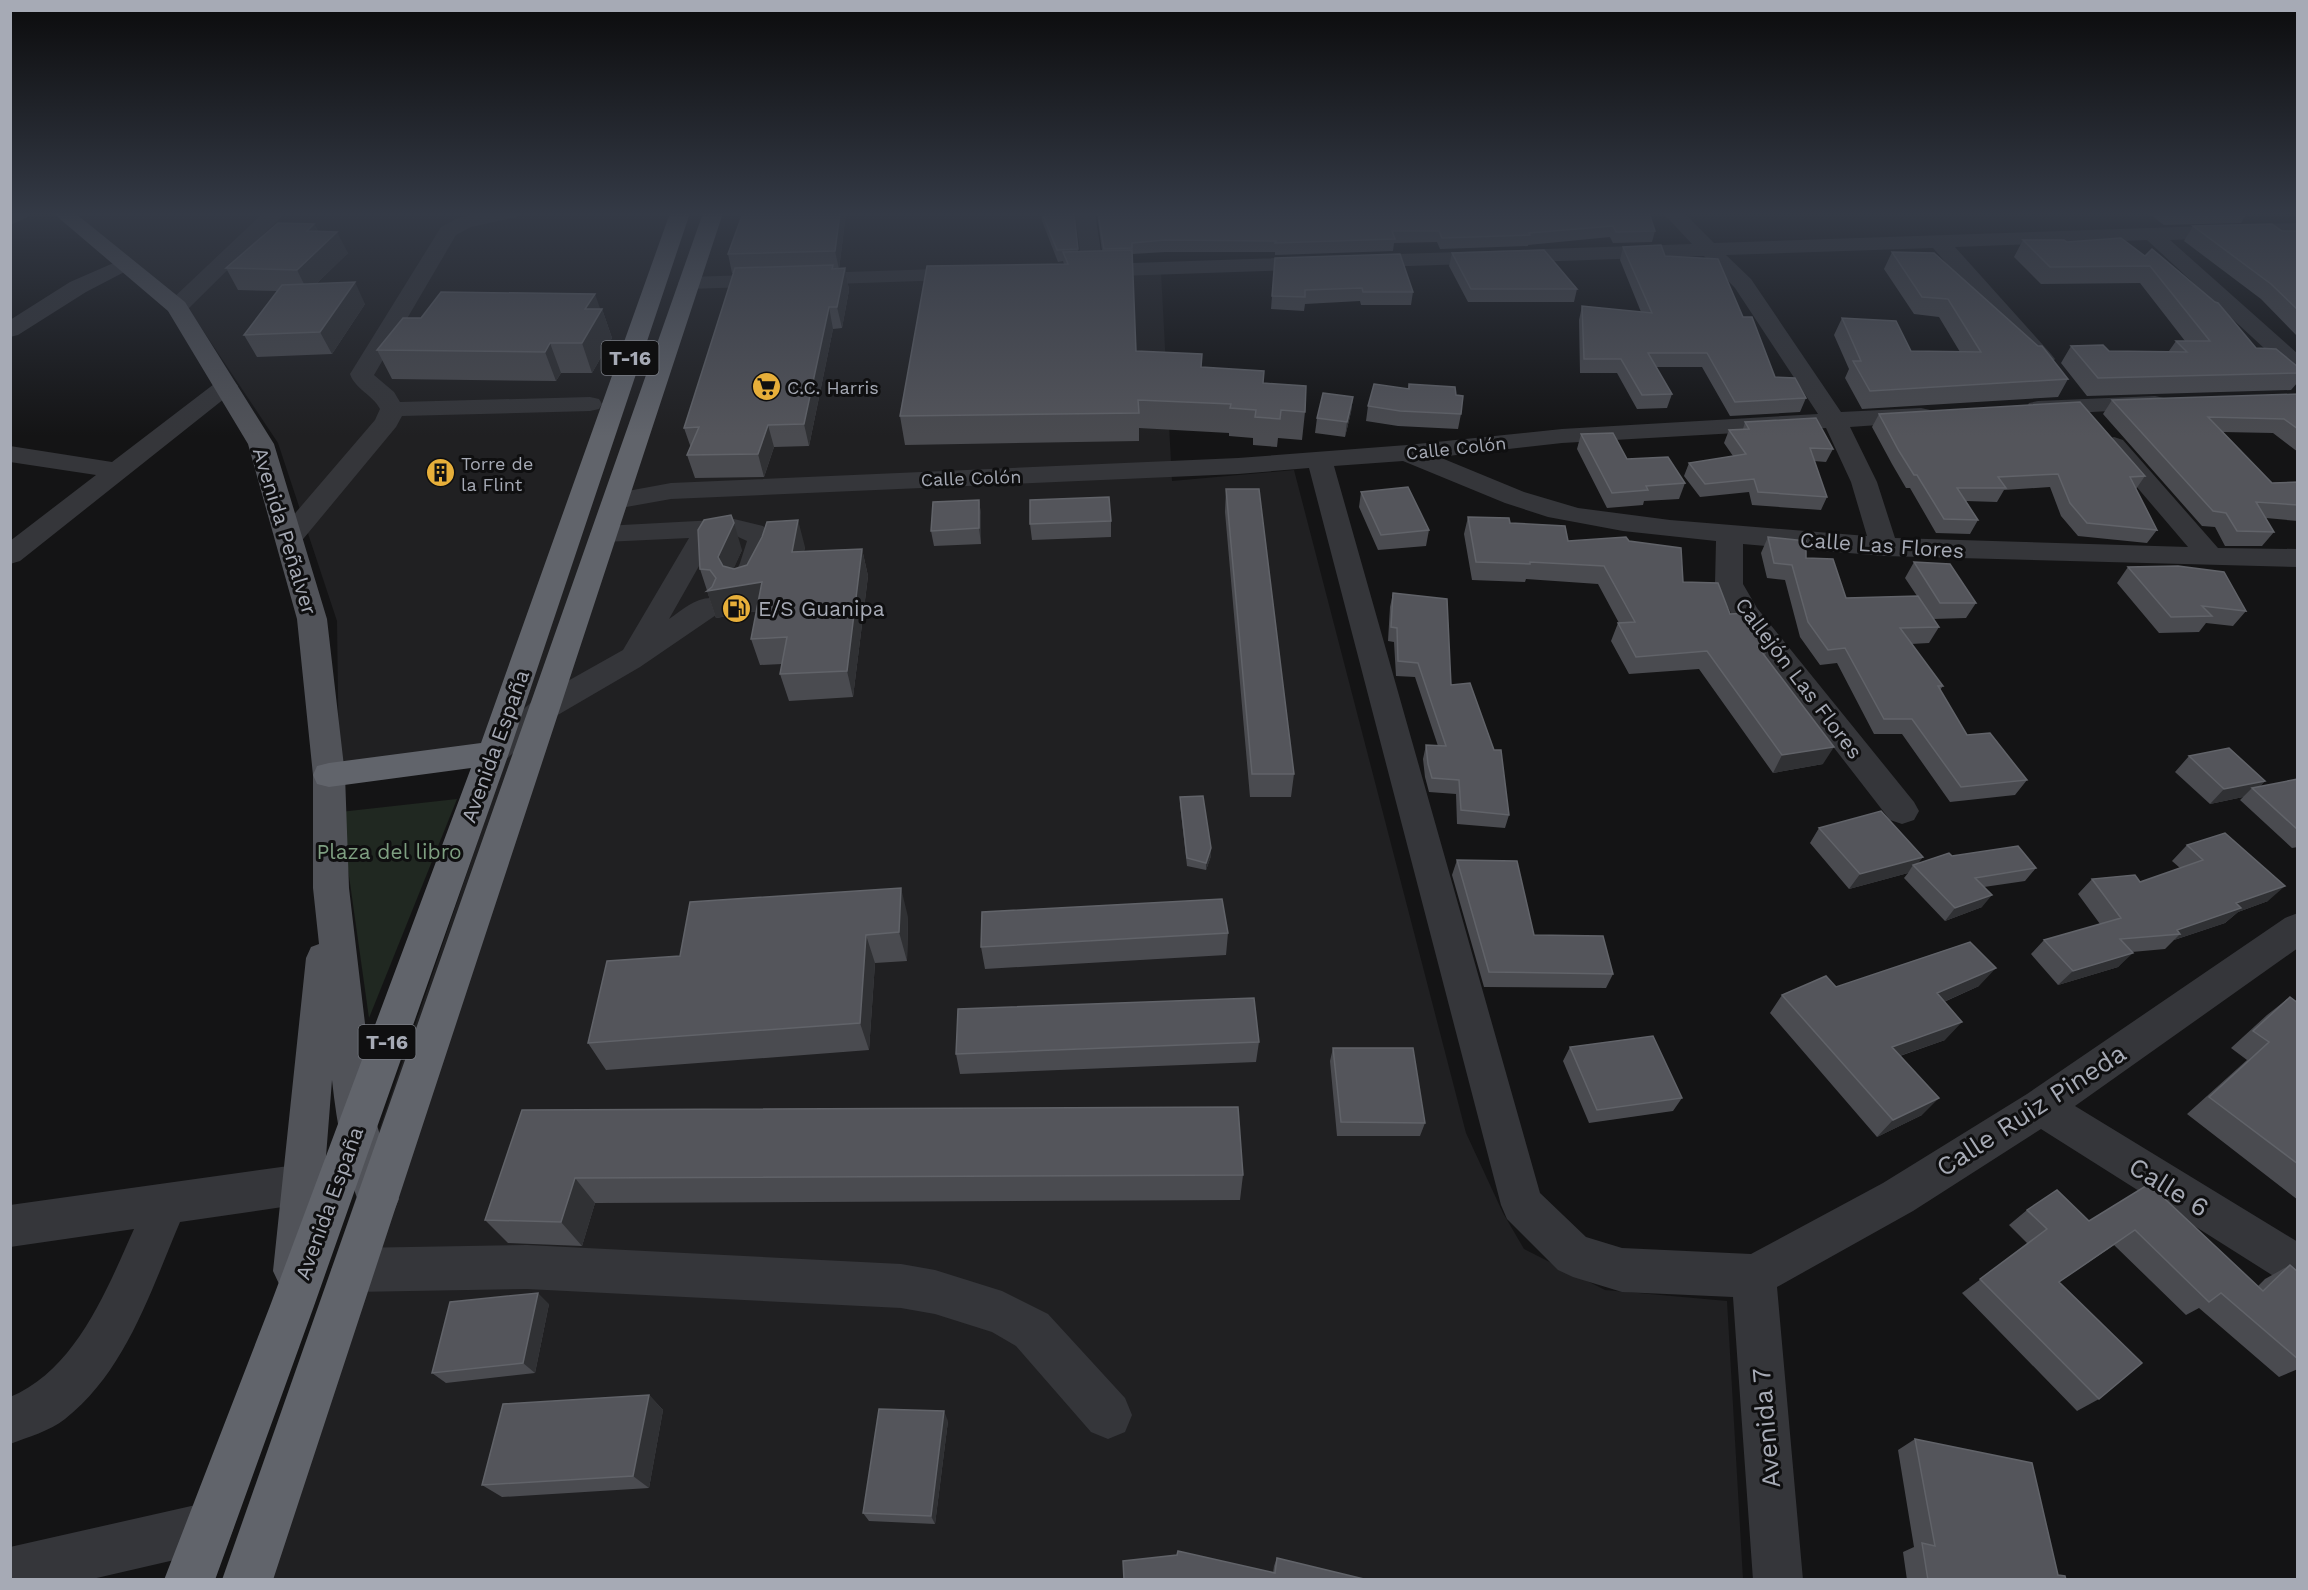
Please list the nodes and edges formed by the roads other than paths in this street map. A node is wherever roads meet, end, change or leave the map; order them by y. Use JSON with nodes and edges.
{"nodes":[{"id":1,"x":78,"y":287,"type":"edge"},
{"id":2,"x":154,"y":287,"type":"edge"},
{"id":3,"x":197,"y":287,"type":"edge"},
{"id":4,"x":413,"y":287,"type":"edge"},
{"id":5,"x":654,"y":287,"type":"edge"},
{"id":6,"x":688,"y":287,"type":"edge"},
{"id":7,"x":1745,"y":287,"type":"edge"},
{"id":8,"x":1979,"y":287,"type":"edge"},
{"id":9,"x":2210,"y":287,"type":"edge"},
{"id":10,"x":177,"y":306,"type":"junction"},
{"id":11,"x":10,"y":330,"type":"edge"},
{"id":12,"x":2298,"y":367,"type":"edge"},
{"id":13,"x":226,"y":386,"type":"junction"},
{"id":14,"x":2173,"y":402,"type":"edge"},
{"id":15,"x":590,"y":404,"type":"dead end"},
{"id":16,"x":2079,"y":405,"type":"junction"},
{"id":17,"x":392,"y":409,"type":"junction"},
{"id":18,"x":2021,"y":409,"type":"edge"},
{"id":19,"x":1940,"y":414,"type":"edge"},
{"id":20,"x":1835,"y":420,"type":"junction"},
{"id":21,"x":1407,"y":453,"type":"junction"},
{"id":22,"x":10,"y":454,"type":"edge"},
{"id":23,"x":1319,"y":459,"type":"junction"},
{"id":24,"x":120,"y":471,"type":"junction"},
{"id":25,"x":610,"y":517,"type":"junction"},
{"id":26,"x":707,"y":528,"type":"junction"},
{"id":27,"x":1730,"y":534,"type":"junction"},
{"id":28,"x":288,"y":538,"type":"junction"},
{"id":29,"x":1884,"y":547,"type":"junction"},
{"id":30,"x":10,"y":555,"type":"edge"},
{"id":31,"x":2211,"y":557,"type":"junction"},
{"id":32,"x":2298,"y":558,"type":"edge"},
{"id":33,"x":743,"y":585,"type":"edge"},
{"id":34,"x":709,"y":606,"type":"edge"},
{"id":35,"x":629,"y":660,"type":"junction"},
{"id":36,"x":545,"y":708,"type":"junction"},
{"id":37,"x":493,"y":753,"type":"junction"},
{"id":38,"x":329,"y":775,"type":"junction"},
{"id":39,"x":1902,"y":811,"type":"dead end"},
{"id":40,"x":331,"y":888,"type":"junction"},
{"id":41,"x":2298,"y":928,"type":"edge"},
{"id":42,"x":2041,"y":1107,"type":"junction"},
{"id":43,"x":357,"y":1125,"type":"junction"},
{"id":44,"x":303,"y":1184,"type":"junction"},
{"id":45,"x":378,"y":1199,"type":"junction"},
{"id":46,"x":167,"y":1204,"type":"junction"},
{"id":47,"x":10,"y":1226,"type":"edge"},
{"id":48,"x":2298,"y":1267,"type":"edge"},
{"id":49,"x":353,"y":1270,"type":"junction"},
{"id":50,"x":1754,"y":1276,"type":"junction"},
{"id":51,"x":292,"y":1306,"type":"junction"},
{"id":52,"x":1108,"y":1414,"type":"dead end"},
{"id":53,"x":10,"y":1421,"type":"edge"},
{"id":54,"x":209,"y":1527,"type":"junction"},
{"id":55,"x":10,"y":1572,"type":"edge"},
{"id":56,"x":189,"y":1580,"type":"edge"},
{"id":57,"x":247,"y":1580,"type":"edge"},
{"id":58,"x":1778,"y":1580,"type":"edge"}],
"edges":[{"from":1,"to":11,"type":"street"},
{"from":2,"to":10,"type":"main road","name":"Avenida Peñalver"},
{"from":3,"to":10,"type":"street"},
{"from":4,"to":17,"type":"street"},
{"from":5,"to":37,"type":"highway","name":"Avenida España","number":"T-16"},
{"from":6,"to":25,"type":"highway","name":"Avenida España","number":"T-16"},
{"from":7,"to":20,"type":"street"},
{"from":8,"to":16,"type":"street"},
{"from":9,"to":12,"type":"street"},
{"from":10,"to":13,"type":"main road","name":"Avenida Peñalver"},
{"from":13,"to":24,"type":"street"},
{"from":13,"to":28,"type":"main road","name":"Avenida Peñalver"},
{"from":14,"to":16,"type":"street"},
{"from":15,"to":17,"type":"street"},
{"from":16,"to":18,"type":"street"},
{"from":16,"to":31,"type":"street"},
{"from":17,"to":28,"type":"street"},
{"from":19,"to":20,"type":"street","name":"Calle Colón"},
{"from":20,"to":21,"type":"street","name":"Calle Colón"},
{"from":20,"to":29,"type":"street"},
{"from":21,"to":23,"type":"street","name":"Calle Colón"},
{"from":21,"to":27,"type":"street","name":"Calle Las Flores"},
{"from":22,"to":24,"type":"street"},
{"from":23,"to":25,"type":"street","name":"Calle Colón"},
{"from":23,"to":50,"type":"street"},
{"from":24,"to":30,"type":"street"},
{"from":25,"to":26,"type":"street"},
{"from":25,"to":36,"type":"highway","name":"Avenida España","number":"T-16"},
{"from":26,"to":33,"type":"street"},
{"from":26,"to":35,"type":"street"},
{"from":27,"to":29,"type":"street","name":"Calle Las Flores"},
{"from":27,"to":39,"type":"street","name":"Callejón Las Flores"},
{"from":28,"to":38,"type":"main road","name":"Avenida Peñalver"},
{"from":29,"to":31,"type":"street","name":"Calle Las Flores"},
{"from":31,"to":32,"type":"street","name":"Calle Las Flores"},
{"from":34,"to":35,"type":"street"},
{"from":35,"to":36,"type":"street"},
{"from":36,"to":37,"type":"street"},
{"from":36,"to":45,"type":"highway","name":"Avenida España","number":"T-16"},
{"from":37,"to":38,"type":"highway"},
{"from":37,"to":43,"type":"highway","name":"Avenida España","number":"T-16"},
{"from":38,"to":40,"type":"main road","name":"Avenida Peñalver"},
{"from":40,"to":43,"type":"main road"},
{"from":40,"to":44,"type":"main road","number":"T-16"},
{"from":41,"to":42,"type":"street","name":"Calle Ruiz Pineda"},
{"from":42,"to":48,"type":"street","name":"Calle 6"},
{"from":42,"to":50,"type":"street","name":"Calle Ruiz Pineda"},
{"from":43,"to":45,"type":"main road"},
{"from":43,"to":51,"type":"highway","name":"Avenida España","number":"T-16"},
{"from":44,"to":46,"type":"street"},
{"from":44,"to":51,"type":"main road","number":"T-16"},
{"from":45,"to":49,"type":"highway","name":"Avenida España","number":"T-16"},
{"from":46,"to":47,"type":"street"},
{"from":46,"to":53,"type":"street"},
{"from":49,"to":52,"type":"street"},
{"from":49,"to":57,"type":"highway","name":"Avenida España","number":"T-16"},
{"from":50,"to":58,"type":"street","name":"Avenida 7"},
{"from":51,"to":54,"type":"highway","name":"Avenida España","number":"T-16"},
{"from":54,"to":55,"type":"street"},
{"from":54,"to":56,"type":"highway","name":"Avenida España","number":"T-16"}]}
